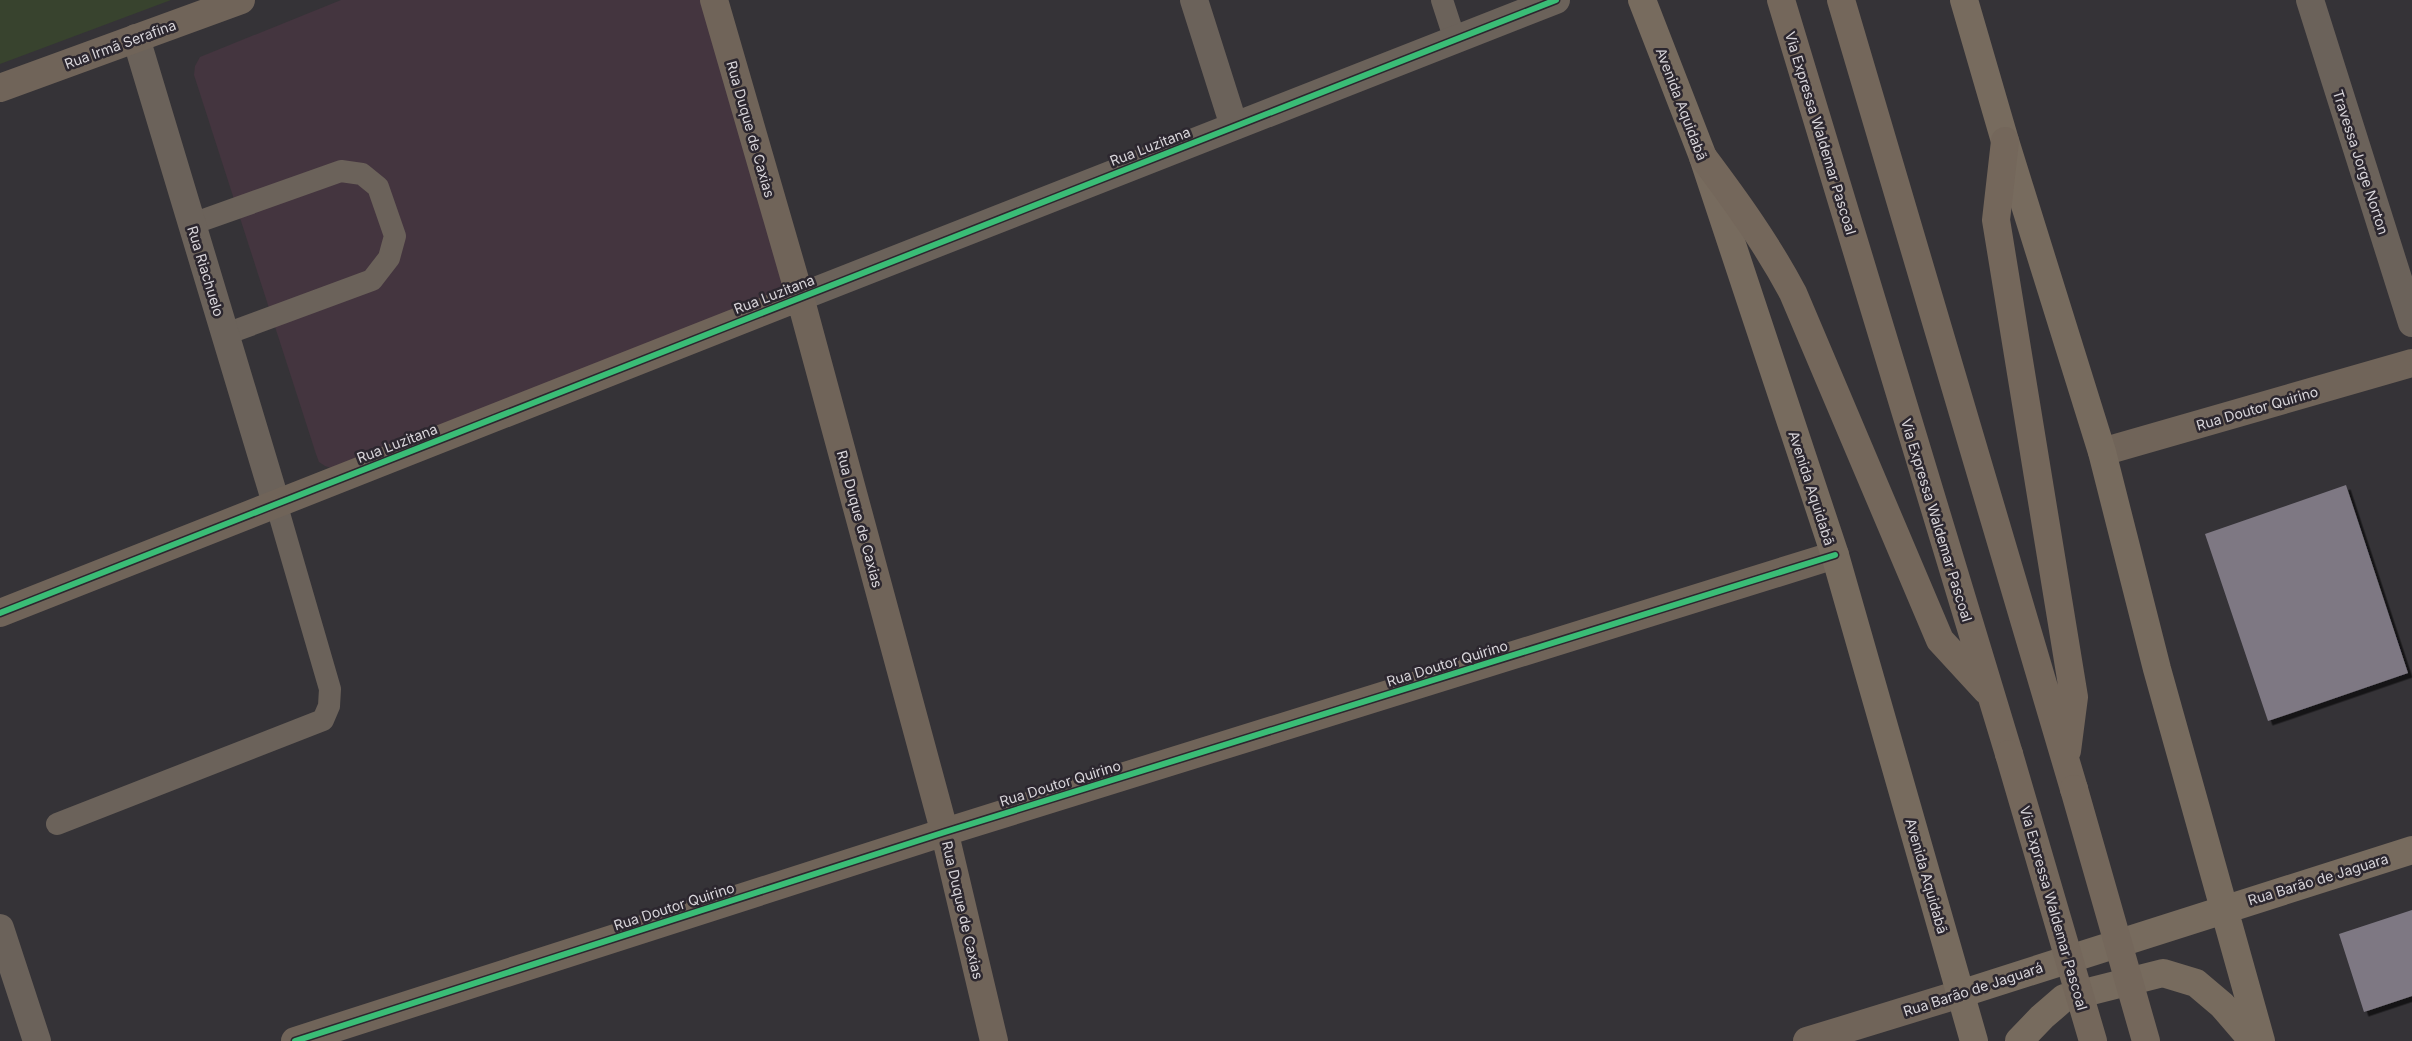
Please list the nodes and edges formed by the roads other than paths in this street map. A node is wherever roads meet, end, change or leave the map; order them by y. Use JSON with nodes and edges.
{"nodes":[{"id":1,"x":241,"y":0,"type":"edge"},
{"id":2,"x":714,"y":0,"type":"edge"},
{"id":3,"x":1194,"y":0,"type":"edge"},
{"id":4,"x":1442,"y":0,"type":"edge"},
{"id":5,"x":1556,"y":0,"type":"edge"},
{"id":6,"x":1642,"y":0,"type":"edge"},
{"id":7,"x":1780,"y":0,"type":"edge"},
{"id":8,"x":1841,"y":0,"type":"edge"},
{"id":9,"x":1964,"y":0,"type":"edge"},
{"id":10,"x":2310,"y":0,"type":"edge"},
{"id":11,"x":136,"y":38,"type":"junction"},
{"id":12,"x":1455,"y":40,"type":"junction"},
{"id":13,"x":0,"y":88,"type":"edge"},
{"id":14,"x":1234,"y":126,"type":"junction"},
{"id":15,"x":2005,"y":141,"type":"junction"},
{"id":16,"x":1703,"y":157,"type":"junction"},
{"id":17,"x":192,"y":224,"type":"junction"},
{"id":18,"x":800,"y":297,"type":"junction"},
{"id":19,"x":2412,"y":323,"type":"edge"},
{"id":20,"x":226,"y":334,"type":"junction"},
{"id":21,"x":2412,"y":363,"type":"edge"},
{"id":22,"x":2102,"y":452,"type":"junction"},
{"id":23,"x":276,"y":503,"type":"junction"},
{"id":24,"x":1835,"y":554,"type":"junction"},
{"id":25,"x":0,"y":613,"type":"edge"},
{"id":26,"x":1990,"y":696,"type":"junction"},
{"id":27,"x":2066,"y":760,"type":"junction"},
{"id":28,"x":57,"y":824,"type":"dead end"},
{"id":29,"x":945,"y":832,"type":"junction"},
{"id":30,"x":2412,"y":850,"type":"edge"},
{"id":31,"x":2224,"y":909,"type":"junction"},
{"id":32,"x":0,"y":928,"type":"edge"},
{"id":33,"x":1960,"y":994,"type":"junction"},
{"id":34,"x":37,"y":1041,"type":"edge"},
{"id":35,"x":294,"y":1041,"type":"edge"},
{"id":36,"x":994,"y":1041,"type":"edge"},
{"id":37,"x":1807,"y":1041,"type":"edge"},
{"id":38,"x":1974,"y":1041,"type":"edge"},
{"id":39,"x":2019,"y":1041,"type":"edge"},
{"id":40,"x":2093,"y":1041,"type":"edge"},
{"id":41,"x":2146,"y":1041,"type":"edge"},
{"id":42,"x":2253,"y":1041,"type":"edge"},
{"id":43,"x":2261,"y":1041,"type":"edge"}],
"edges":[{"from":1,"to":11,"type":"street","name":"Rua Irmã Serafina"},
{"from":2,"to":18,"type":"street","name":"Rua Duque de Caxias"},
{"from":3,"to":14,"type":"street"},
{"from":4,"to":12,"type":"lane"},
{"from":5,"to":12,"type":"street","name":"Rua Luzitana"},
{"from":6,"to":16,"type":"main road","name":"Avenida Aquidabã"},
{"from":7,"to":26,"type":"highway","name":"Via Expressa Waldemar Pascoal"},
{"from":8,"to":27,"type":"highway"},
{"from":9,"to":15,"type":"main road"},
{"from":10,"to":19,"type":"street","name":"Travessa Jorge Norton"},
{"from":11,"to":13,"type":"street","name":"Rua Irmã Serafina"},
{"from":11,"to":17,"type":"street","name":"Rua Riachuelo"},
{"from":12,"to":14,"type":"street","name":"Rua Luzitana"},
{"from":14,"to":18,"type":"street","name":"Rua Luzitana"},
{"from":15,"to":22,"type":"main road"},
{"from":15,"to":27,"type":"highway"},
{"from":16,"to":24,"type":"main road","name":"Avenida Aquidabã"},
{"from":16,"to":26,"type":"highway"},
{"from":17,"to":20,"type":"street","name":"Rua Riachuelo"},
{"from":17,"to":20,"type":"lane"},
{"from":18,"to":23,"type":"street","name":"Rua Luzitana"},
{"from":18,"to":29,"type":"street","name":"Rua Duque de Caxias"},
{"from":20,"to":23,"type":"street","name":"Rua Riachuelo"},
{"from":21,"to":22,"type":"street","name":"Rua Doutor Quirino"},
{"from":22,"to":31,"type":"main road"},
{"from":23,"to":25,"type":"street","name":"Rua Luzitana"},
{"from":23,"to":28,"type":"lane"},
{"from":24,"to":29,"type":"street","name":"Rua Doutor Quirino"},
{"from":24,"to":33,"type":"main road","name":"Avenida Aquidabã"},
{"from":26,"to":40,"type":"highway","name":"Via Expressa Waldemar Pascoal","bridge":true},
{"from":27,"to":41,"type":"highway","bridge":true},
{"from":29,"to":35,"type":"street","name":"Rua Doutor Quirino"},
{"from":29,"to":36,"type":"street","name":"Rua Duque de Caxias"},
{"from":30,"to":31,"type":"main road","name":"Rua Barão de Jaguara"},
{"from":31,"to":33,"type":"main road","name":"Rua Barão de Jaguará"},
{"from":31,"to":43,"type":"main road"},
{"from":32,"to":34,"type":"street"},
{"from":33,"to":37,"type":"street","name":"Rua Barão de Jaguará"},
{"from":33,"to":38,"type":"main road","name":"Avenida Aquidabã"},
{"from":39,"to":42,"type":"main road"}]}
